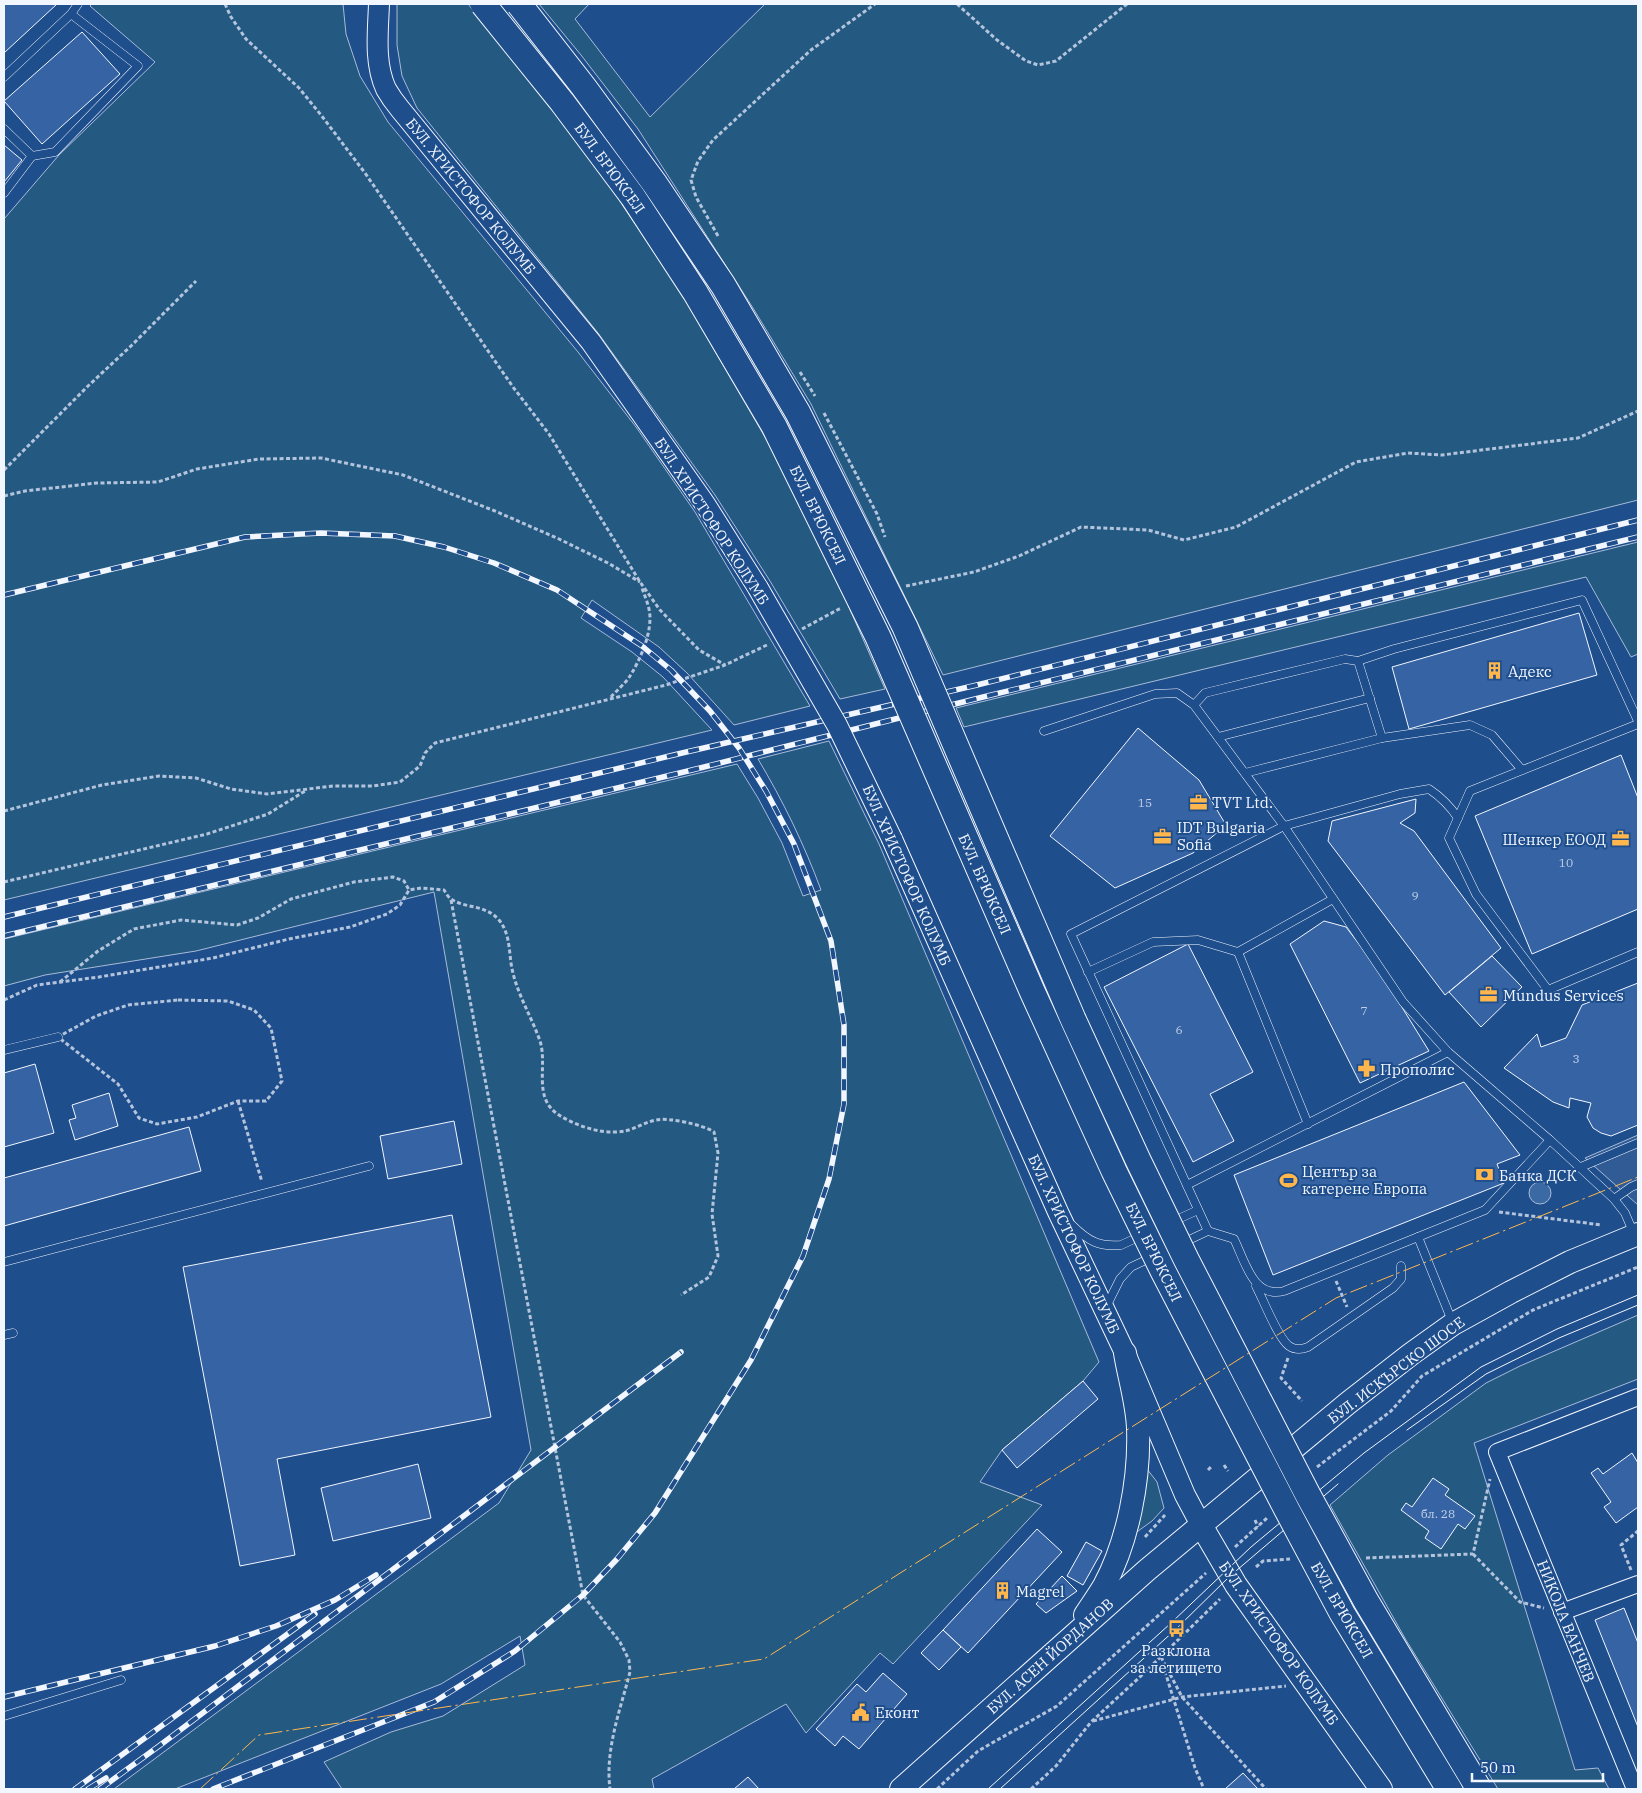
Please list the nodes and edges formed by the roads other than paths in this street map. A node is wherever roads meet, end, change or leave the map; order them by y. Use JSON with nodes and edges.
{"nodes":[{"id":1,"x":78,"y":4,"type":"edge"},
{"id":2,"x":379,"y":4,"type":"edge"},
{"id":3,"x":483,"y":4,"type":"edge"},
{"id":4,"x":519,"y":4,"type":"edge"},
{"id":5,"x":71,"y":14,"type":"junction"},
{"id":6,"x":4,"y":76,"type":"edge"},
{"id":7,"x":4,"y":129,"type":"edge"},
{"id":8,"x":32,"y":156,"type":"junction"},
{"id":9,"x":4,"y":193,"type":"edge"},
{"id":10,"x":1358,"y":661,"type":"junction"},
{"id":11,"x":1370,"y":698,"type":"junction"},
{"id":12,"x":1194,"y":705,"type":"junction"},
{"id":13,"x":1638,"y":722,"type":"edge"},
{"id":14,"x":1044,"y":731,"type":"dead end"},
{"id":15,"x":1218,"y":737,"type":"junction"},
{"id":16,"x":1382,"y":738,"type":"junction"},
{"id":17,"x":1522,"y":770,"type":"junction"},
{"id":18,"x":1245,"y":773,"type":"junction"},
{"id":19,"x":1458,"y":818,"type":"junction"},
{"id":20,"x":1284,"y":826,"type":"junction"},
{"id":21,"x":1333,"y":899,"type":"junction"},
{"id":22,"x":1238,"y":952,"type":"junction"},
{"id":23,"x":1638,"y":952,"type":"edge"},
{"id":24,"x":1088,"y":972,"type":"junction"},
{"id":25,"x":58,"y":1037,"type":"road end"},
{"id":26,"x":4,"y":1050,"type":"edge"},
{"id":27,"x":1448,"y":1052,"type":"junction"},
{"id":28,"x":1308,"y":1124,"type":"junction"},
{"id":29,"x":1550,"y":1140,"type":"junction"},
{"id":30,"x":1638,"y":1143,"type":"edge"},
{"id":31,"x":369,"y":1166,"type":"dead end"},
{"id":32,"x":1581,"y":1167,"type":"junction"},
{"id":33,"x":1638,"y":1184,"type":"edge"},
{"id":34,"x":1187,"y":1185,"type":"junction"},
{"id":35,"x":1614,"y":1200,"type":"junction"},
{"id":36,"x":1198,"y":1210,"type":"junction"},
{"id":37,"x":1058,"y":1212,"type":"junction"},
{"id":38,"x":1208,"y":1231,"type":"junction"},
{"id":39,"x":1636,"y":1235,"type":"edge"},
{"id":40,"x":1418,"y":1237,"type":"junction"},
{"id":41,"x":4,"y":1262,"type":"edge"},
{"id":42,"x":1401,"y":1266,"type":"dead end"},
{"id":43,"x":1253,"y":1280,"type":"junction"},
{"id":44,"x":1105,"y":1309,"type":"junction"},
{"id":45,"x":1453,"y":1324,"type":"junction"},
{"id":46,"x":13,"y":1333,"type":"dead end"},
{"id":47,"x":4,"y":1335,"type":"edge"},
{"id":48,"x":1125,"y":1353,"type":"junction"},
{"id":49,"x":1638,"y":1397,"type":"edge"},
{"id":50,"x":1201,"y":1525,"type":"junction"},
{"id":51,"x":1638,"y":1584,"type":"edge"},
{"id":52,"x":1562,"y":1612,"type":"junction"},
{"id":53,"x":1071,"y":1638,"type":"junction"},
{"id":54,"x":121,"y":1680,"type":"dead end"},
{"id":55,"x":4,"y":1716,"type":"edge"},
{"id":56,"x":901,"y":1789,"type":"edge"},
{"id":57,"x":1381,"y":1789,"type":"edge"},
{"id":58,"x":1449,"y":1789,"type":"edge"},
{"id":59,"x":1479,"y":1789,"type":"edge"},
{"id":60,"x":1635,"y":1789,"type":"edge"}],
"edges":[{"from":1,"to":5,"type":"lane"},
{"from":2,"to":37,"type":"street","name":"БУЛ. ХРИСТОФОР КОЛУМБ","bridge":true},
{"from":3,"to":58,"type":"main road","name":"БУЛ. БРЮКСЕЛ","bridge":true},
{"from":4,"to":59,"type":"main road","name":"БУЛ. БРЮКСЕЛ","bridge":true},
{"from":5,"to":6,"type":"lane"},
{"from":5,"to":8,"type":"lane"},
{"from":7,"to":8,"type":"lane"},
{"from":8,"to":9,"type":"lane"},
{"from":10,"to":11,"type":"lane"},
{"from":10,"to":12,"type":"lane"},
{"from":10,"to":13,"type":"lane"},
{"from":11,"to":15,"type":"lane"},
{"from":11,"to":16,"type":"lane"},
{"from":12,"to":14,"type":"lane"},
{"from":12,"to":15,"type":"lane"},
{"from":13,"to":17,"type":"lane"},
{"from":15,"to":18,"type":"lane"},
{"from":16,"to":17,"type":"lane"},
{"from":16,"to":18,"type":"lane"},
{"from":17,"to":19,"type":"lane"},
{"from":18,"to":20,"type":"lane"},
{"from":19,"to":20,"type":"lane"},
{"from":19,"to":23,"type":"lane"},
{"from":20,"to":21,"type":"lane"},
{"from":20,"to":24,"type":"lane"},
{"from":21,"to":22,"type":"lane"},
{"from":21,"to":27,"type":"lane"},
{"from":22,"to":24,"type":"lane"},
{"from":22,"to":28,"type":"lane"},
{"from":24,"to":34,"type":"lane"},
{"from":25,"to":26,"type":"lane"},
{"from":27,"to":28,"type":"lane"},
{"from":27,"to":29,"type":"lane"},
{"from":28,"to":34,"type":"lane"},
{"from":29,"to":32,"type":"lane"},
{"from":29,"to":40,"type":"lane"},
{"from":30,"to":32,"type":"lane"},
{"from":31,"to":41,"type":"lane"},
{"from":32,"to":35,"type":"lane"},
{"from":33,"to":35,"type":"lane"},
{"from":34,"to":36,"type":"lane"},
{"from":35,"to":39,"type":"lane"},
{"from":36,"to":37,"type":"lane"},
{"from":36,"to":38,"type":"lane"},
{"from":37,"to":44,"type":"street","name":"БУЛ. ХРИСТОФОР КОЛУМБ"},
{"from":38,"to":43,"type":"lane"},
{"from":38,"to":44,"type":"lane"},
{"from":39,"to":45,"type":"main road","name":"БУЛ. ИСКЪРСКО ШОСЕ"},
{"from":40,"to":43,"type":"lane"},
{"from":40,"to":45,"type":"lane"},
{"from":42,"to":43,"type":"lane"},
{"from":44,"to":48,"type":"street","name":"БУЛ. ХРИСТОФОР КОЛУМБ"},
{"from":45,"to":50,"type":"main road","name":"БУЛ. ИСКЪРСКО ШОСЕ"},
{"from":46,"to":47,"type":"lane"},
{"from":48,"to":50,"type":"street","name":"БУЛ. ХРИСТОФОР КОЛУМБ"},
{"from":48,"to":53,"type":"main road"},
{"from":49,"to":52,"type":"street","name":"НИКОЛА ВАНЧЕВ"},
{"from":50,"to":53,"type":"main road","name":"БУЛ. АСЕН ЙОРДАНОВ"},
{"from":50,"to":57,"type":"main road","name":"БУЛ. ХРИСТОФОР КОЛУМБ"},
{"from":51,"to":52,"type":"street"},
{"from":52,"to":60,"type":"street","name":"НИКОЛА ВАНЧЕВ"},
{"from":53,"to":56,"type":"main road","name":"БУЛ. АСЕН ЙОРДАНОВ"},
{"from":54,"to":55,"type":"lane"}]}
